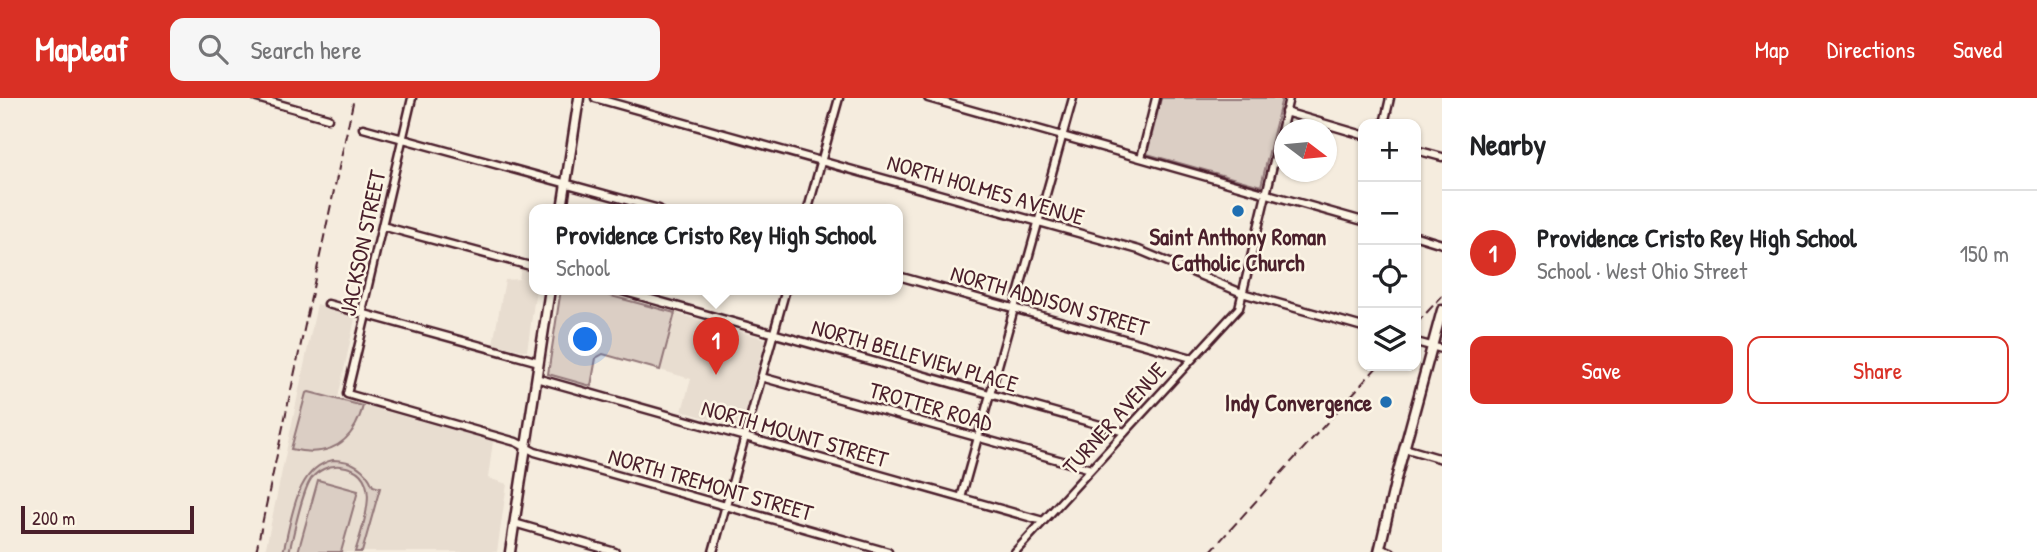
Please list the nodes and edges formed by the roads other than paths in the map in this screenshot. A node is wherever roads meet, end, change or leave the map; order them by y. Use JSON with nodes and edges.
{"nodes":[{"id":1,"x":257,"y":98,"type":"edge"},
{"id":2,"x":412,"y":98,"type":"edge"},
{"id":3,"x":579,"y":98,"type":"edge"},
{"id":4,"x":595,"y":98,"type":"edge"},
{"id":5,"x":839,"y":98,"type":"edge"},
{"id":6,"x":928,"y":98,"type":"edge"},
{"id":7,"x":1073,"y":98,"type":"edge"},
{"id":8,"x":1156,"y":98,"type":"edge"},
{"id":9,"x":1289,"y":98,"type":"edge"},
{"id":10,"x":1390,"y":98,"type":"edge"},
{"id":11,"x":1285,"y":112,"type":"junction"},
{"id":12,"x":328,"y":118,"type":"dead end"},
{"id":13,"x":1385,"y":119,"type":"edge"},
{"id":14,"x":362,"y":128,"type":"dead end"},
{"id":15,"x":1358,"y":134,"type":"edge"},
{"id":16,"x":1062,"y":136,"type":"junction"},
{"id":17,"x":403,"y":139,"type":"junction"},
{"id":18,"x":1421,"y":151,"type":"edge"},
{"id":19,"x":1442,"y":157,"type":"edge"},
{"id":20,"x":1141,"y":158,"type":"junction"},
{"id":21,"x":822,"y":162,"type":"junction"},
{"id":22,"x":566,"y":183,"type":"junction"},
{"id":23,"x":1266,"y":193,"type":"junction"},
{"id":24,"x":563,"y":204,"type":"edge"},
{"id":25,"x":641,"y":204,"type":"edge"},
{"id":26,"x":809,"y":204,"type":"edge"},
{"id":27,"x":1358,"y":220,"type":"edge"},
{"id":28,"x":1038,"y":222,"type":"junction"},
{"id":29,"x":383,"y":226,"type":"junction"},
{"id":30,"x":1421,"y":238,"type":"edge"},
{"id":31,"x":1442,"y":244,"type":"edge"},
{"id":32,"x":529,"y":266,"type":"edge"},
{"id":33,"x":903,"y":277,"type":"edge"},
{"id":34,"x":1242,"y":293,"type":"junction"},
{"id":35,"x":549,"y":295,"type":"edge"},
{"id":36,"x":636,"y":295,"type":"edge"},
{"id":37,"x":784,"y":295,"type":"edge"},
{"id":38,"x":328,"y":304,"type":"dead end"},
{"id":39,"x":1014,"y":308,"type":"junction"},
{"id":40,"x":1442,"y":310,"type":"edge"},
{"id":41,"x":364,"y":313,"type":"junction"},
{"id":42,"x":1358,"y":326,"type":"edge"},
{"id":43,"x":774,"y":334,"type":"junction"},
{"id":44,"x":1421,"y":343,"type":"edge"},
{"id":45,"x":1432,"y":346,"type":"junction"},
{"id":46,"x":1442,"y":349,"type":"edge"},
{"id":47,"x":1192,"y":358,"type":"junction"},
{"id":48,"x":539,"y":362,"type":"junction"},
{"id":49,"x":761,"y":377,"type":"junction"},
{"id":50,"x":536,"y":378,"type":"junction"},
{"id":51,"x":346,"y":394,"type":"joint"},
{"id":52,"x":990,"y":394,"type":"junction"},
{"id":53,"x":1125,"y":432,"type":"junction"},
{"id":54,"x":745,"y":437,"type":"junction"},
{"id":55,"x":978,"y":438,"type":"junction"},
{"id":56,"x":526,"y":447,"type":"junction"},
{"id":57,"x":1404,"y":448,"type":"junction"},
{"id":58,"x":1442,"y":459,"type":"edge"},
{"id":59,"x":1091,"y":469,"type":"junction"},
{"id":60,"x":961,"y":498,"type":"junction"},
{"id":61,"x":726,"y":506,"type":"junction"},
{"id":62,"x":1043,"y":522,"type":"junction"},
{"id":63,"x":514,"y":523,"type":"junction"},
{"id":64,"x":1379,"y":550,"type":"edge"},
{"id":65,"x":510,"y":552,"type":"edge"},
{"id":66,"x":615,"y":552,"type":"edge"},
{"id":67,"x":713,"y":552,"type":"edge"},
{"id":68,"x":888,"y":552,"type":"edge"},
{"id":69,"x":1016,"y":552,"type":"edge"},
{"id":70,"x":1391,"y":552,"type":"edge"}],
"edges":[{"from":1,"to":12,"type":"street"},
{"from":2,"to":17,"type":"street","name":"JACKSON STREET"},
{"from":3,"to":22,"type":"main road"},
{"from":4,"to":21,"type":"street","name":"NORTH HOLMES AVENUE"},
{"from":5,"to":21,"type":"street"},
{"from":6,"to":16,"type":"street"},
{"from":7,"to":16,"type":"street"},
{"from":8,"to":20,"type":"street"},
{"from":9,"to":11,"type":"street"},
{"from":10,"to":13,"type":"street"},
{"from":11,"to":15,"type":"street"},
{"from":11,"to":23,"type":"street"},
{"from":14,"to":17,"type":"street"},
{"from":16,"to":20,"type":"street"},
{"from":16,"to":28,"type":"street"},
{"from":17,"to":22,"type":"street"},
{"from":17,"to":29,"type":"street","name":"JACKSON STREET"},
{"from":18,"to":19,"type":"street"},
{"from":20,"to":23,"type":"street"},
{"from":21,"to":26,"type":"street"},
{"from":21,"to":28,"type":"street","name":"NORTH HOLMES AVENUE"},
{"from":22,"to":24,"type":"main road"},
{"from":22,"to":25,"type":"street"},
{"from":23,"to":27,"type":"street"},
{"from":23,"to":34,"type":"street"},
{"from":28,"to":34,"type":"street","name":"NORTH HOLMES AVENUE"},
{"from":28,"to":39,"type":"street"},
{"from":29,"to":32,"type":"street"},
{"from":29,"to":41,"type":"street","name":"JACKSON STREET"},
{"from":30,"to":31,"type":"street"},
{"from":33,"to":39,"type":"street","name":"NORTH ADDISON STREET"},
{"from":34,"to":42,"type":"street","name":"NORTH HOLMES AVENUE"},
{"from":34,"to":47,"type":"street","name":"TURNER AVENUE"},
{"from":35,"to":48,"type":"main road"},
{"from":36,"to":43,"type":"street","name":"NORTH BELLEVIEW PLACE"},
{"from":37,"to":43,"type":"street"},
{"from":38,"to":41,"type":"street"},
{"from":39,"to":47,"type":"street","name":"NORTH ADDISON STREET"},
{"from":39,"to":52,"type":"street"},
{"from":40,"to":45,"type":"main road"},
{"from":41,"to":48,"type":"street"},
{"from":41,"to":51,"type":"street","name":"JACKSON STREET"},
{"from":43,"to":49,"type":"street"},
{"from":43,"to":52,"type":"street","name":"NORTH BELLEVIEW PLACE"},
{"from":44,"to":45,"type":"street"},
{"from":45,"to":46,"type":"street"},
{"from":45,"to":57,"type":"main road"},
{"from":47,"to":53,"type":"street","name":"TURNER AVENUE"},
{"from":48,"to":50,"type":"main road"},
{"from":49,"to":54,"type":"street"},
{"from":49,"to":55,"type":"street","name":"TROTTER ROAD"},
{"from":50,"to":54,"type":"street","name":"NORTH MOUNT STREET"},
{"from":50,"to":56,"type":"main road"},
{"from":51,"to":56,"type":"street","name":"NORTH TREMONT STREET"},
{"from":52,"to":53,"type":"street","name":"NORTH BELLEVIEW PLACE"},
{"from":52,"to":55,"type":"street"},
{"from":53,"to":59,"type":"street","name":"TURNER AVENUE"},
{"from":54,"to":60,"type":"street","name":"NORTH MOUNT STREET"},
{"from":54,"to":61,"type":"street"},
{"from":55,"to":59,"type":"street","name":"TROTTER ROAD"},
{"from":55,"to":60,"type":"street"},
{"from":56,"to":61,"type":"street","name":"NORTH TREMONT STREET"},
{"from":56,"to":63,"type":"main road"},
{"from":57,"to":58,"type":"street"},
{"from":57,"to":64,"type":"main road"},
{"from":59,"to":62,"type":"street","name":"TURNER AVENUE"},
{"from":60,"to":62,"type":"street","name":"NORTH MOUNT STREET"},
{"from":61,"to":67,"type":"street"},
{"from":61,"to":68,"type":"street","name":"NORTH TREMONT STREET"},
{"from":62,"to":69,"type":"street","name":"TURNER AVENUE"},
{"from":63,"to":65,"type":"main road"},
{"from":63,"to":66,"type":"street"},
{"from":64,"to":70,"type":"street"}]}
